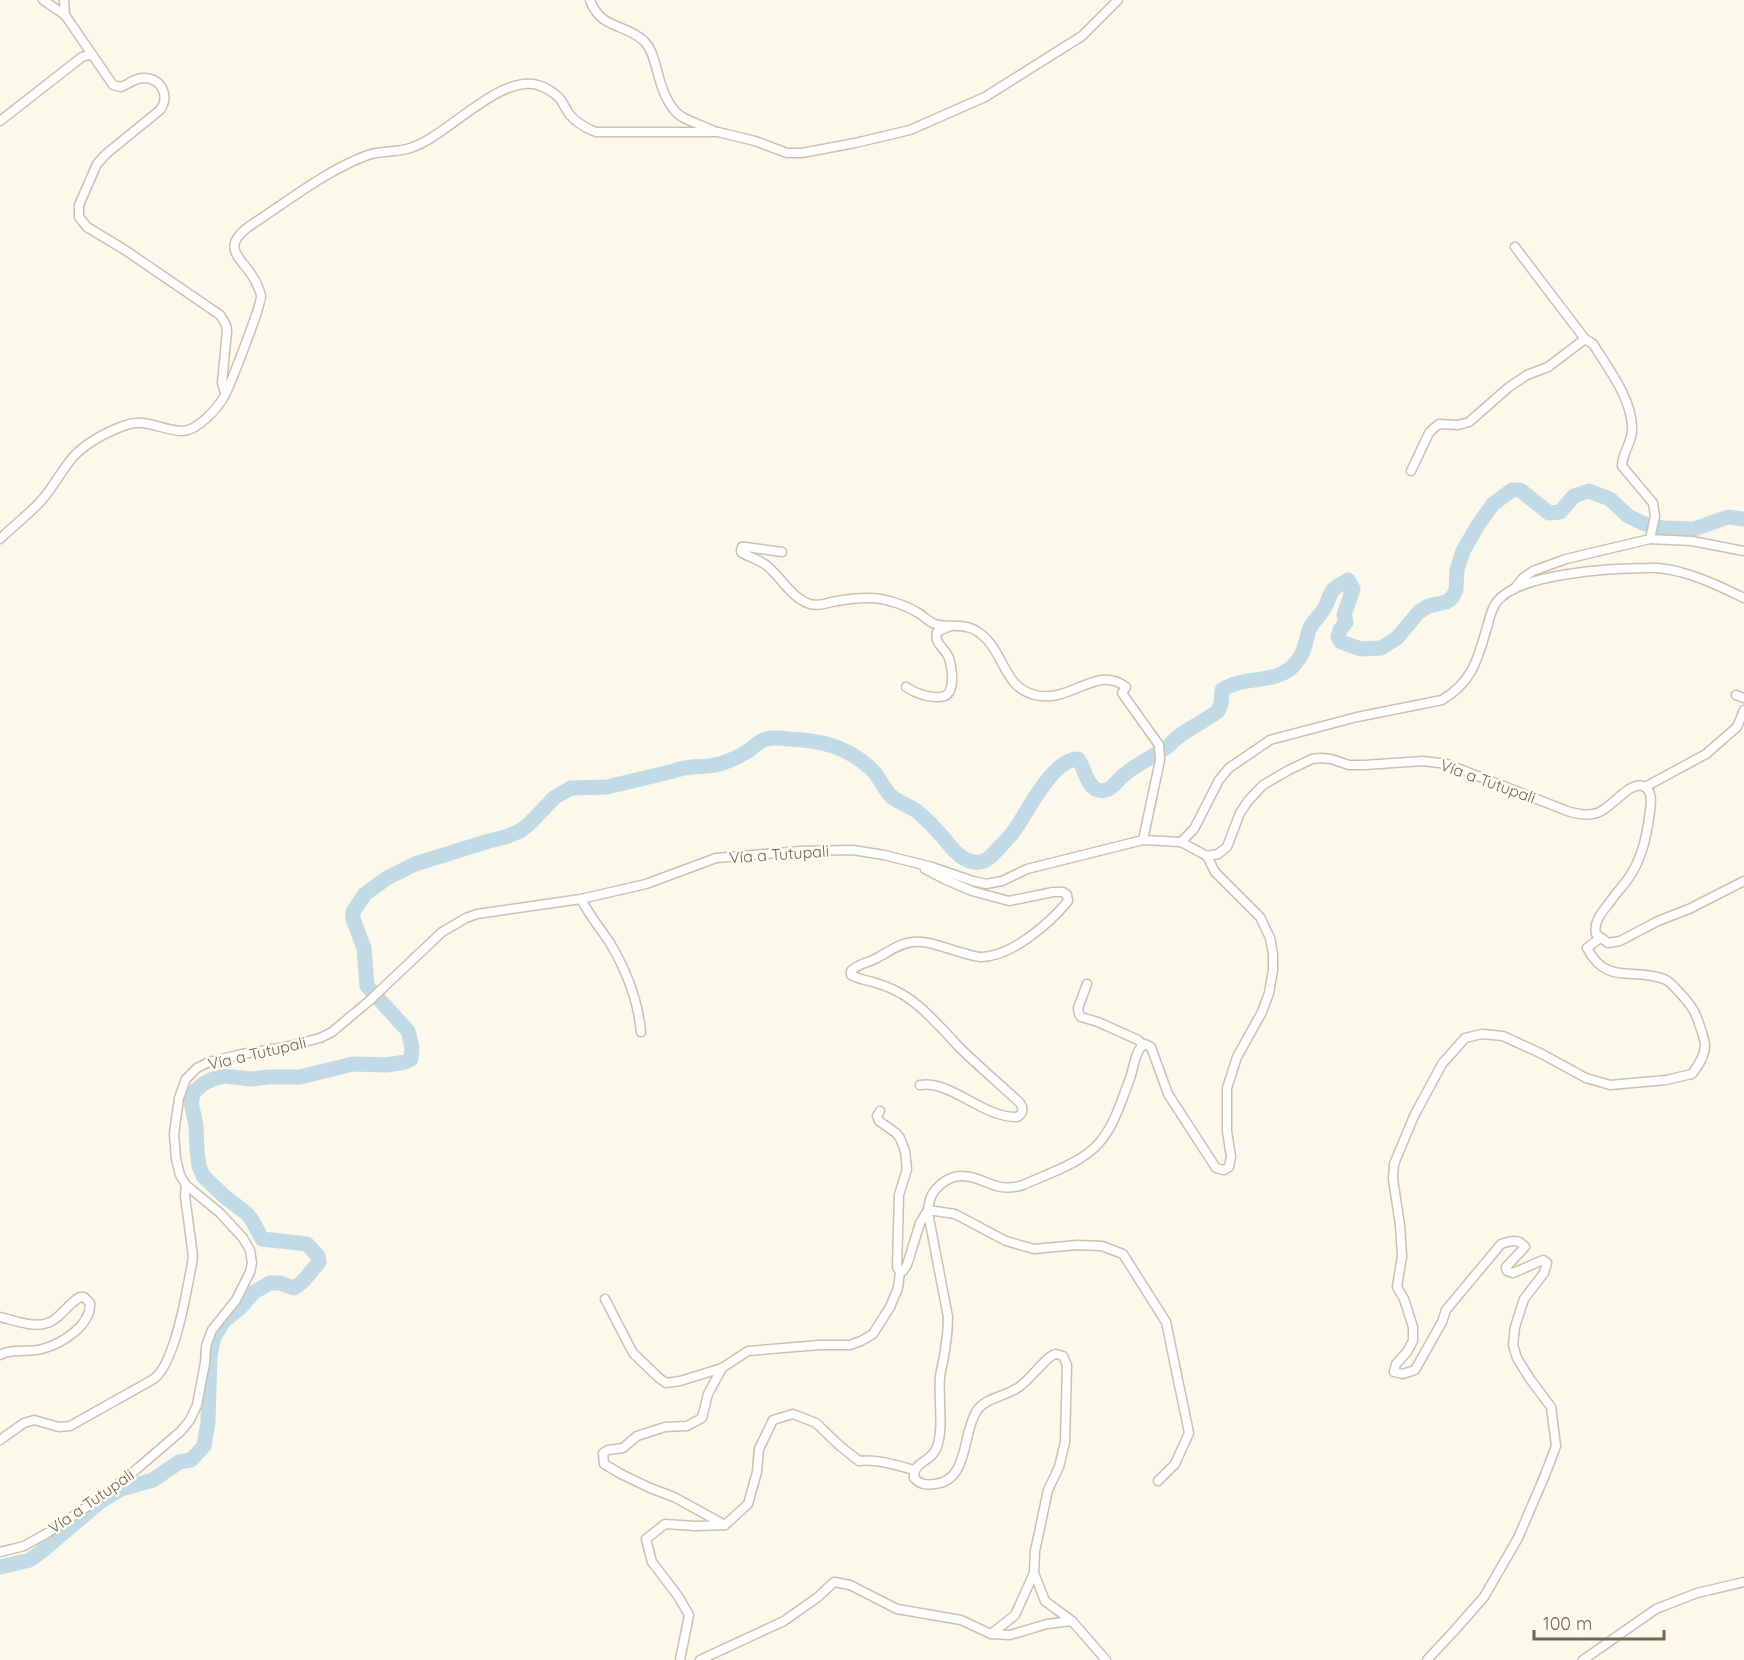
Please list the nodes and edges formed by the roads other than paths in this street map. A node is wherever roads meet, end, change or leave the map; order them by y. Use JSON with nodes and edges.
{"nodes":[{"id":1,"x":43,"y":0,"type":"edge"},
{"id":2,"x":64,"y":0,"type":"edge"},
{"id":3,"x":590,"y":0,"type":"edge"},
{"id":4,"x":1118,"y":0,"type":"edge"},
{"id":5,"x":64,"y":15,"type":"junction"},
{"id":6,"x":93,"y":56,"type":"junction"},
{"id":7,"x":0,"y":121,"type":"edge"},
{"id":8,"x":718,"y":132,"type":"junction"},
{"id":9,"x":1515,"y":247,"type":"dead end"},
{"id":10,"x":1585,"y":339,"type":"junction"},
{"id":11,"x":225,"y":393,"type":"junction"},
{"id":12,"x":1411,"y":471,"type":"dead end"},
{"id":13,"x":1651,"y":535,"type":"junction"},
{"id":14,"x":0,"y":539,"type":"edge"},
{"id":15,"x":1744,"y":551,"type":"edge"},
{"id":16,"x":782,"y":552,"type":"dead end"},
{"id":17,"x":1514,"y":589,"type":"junction"},
{"id":18,"x":1744,"y":598,"type":"edge"},
{"id":19,"x":953,"y":625,"type":"junction"},
{"id":20,"x":906,"y":687,"type":"dead end"},
{"id":21,"x":1744,"y":710,"type":"edge"},
{"id":22,"x":1645,"y":787,"type":"junction"},
{"id":23,"x":1143,"y":840,"type":"junction"},
{"id":24,"x":1181,"y":842,"type":"junction"},
{"id":25,"x":1207,"y":856,"type":"junction"},
{"id":26,"x":921,"y":864,"type":"junction"},
{"id":27,"x":1744,"y":881,"type":"edge"},
{"id":28,"x":580,"y":899,"type":"junction"},
{"id":29,"x":1600,"y":938,"type":"junction"},
{"id":30,"x":1087,"y":984,"type":"dead end"},
{"id":31,"x":641,"y":1032,"type":"dead end"},
{"id":32,"x":1143,"y":1045,"type":"junction"},
{"id":33,"x":920,"y":1085,"type":"dead end"},
{"id":34,"x":880,"y":1111,"type":"dead end"},
{"id":35,"x":186,"y":1185,"type":"junction"},
{"id":36,"x":928,"y":1210,"type":"junction"},
{"id":37,"x":900,"y":1272,"type":"junction"},
{"id":38,"x":605,"y":1299,"type":"dead end"},
{"id":39,"x":0,"y":1317,"type":"edge"},
{"id":40,"x":0,"y":1355,"type":"edge"},
{"id":41,"x":722,"y":1368,"type":"junction"},
{"id":42,"x":0,"y":1440,"type":"edge"},
{"id":43,"x":914,"y":1470,"type":"junction"},
{"id":44,"x":1158,"y":1481,"type":"dead end"},
{"id":45,"x":725,"y":1525,"type":"junction"},
{"id":46,"x":0,"y":1552,"type":"edge"},
{"id":47,"x":1034,"y":1573,"type":"junction"},
{"id":48,"x":1744,"y":1582,"type":"edge"},
{"id":49,"x":1071,"y":1621,"type":"junction"},
{"id":50,"x":991,"y":1634,"type":"junction"},
{"id":51,"x":680,"y":1660,"type":"edge"},
{"id":52,"x":700,"y":1660,"type":"edge"},
{"id":53,"x":1106,"y":1660,"type":"edge"},
{"id":54,"x":1426,"y":1660,"type":"edge"},
{"id":55,"x":1583,"y":1660,"type":"edge"}],
"edges":[{"from":1,"to":5,"type":"street"},
{"from":2,"to":5,"type":"street"},
{"from":3,"to":8,"type":"street"},
{"from":4,"to":8,"type":"street"},
{"from":5,"to":6,"type":"street"},
{"from":6,"to":7,"type":"street"},
{"from":6,"to":11,"type":"street"},
{"from":8,"to":11,"type":"street"},
{"from":9,"to":10,"type":"street"},
{"from":10,"to":12,"type":"street"},
{"from":10,"to":13,"type":"street"},
{"from":11,"to":14,"type":"street"},
{"from":13,"to":15,"type":"street"},
{"from":13,"to":17,"type":"street"},
{"from":16,"to":19,"type":"street"},
{"from":17,"to":18,"type":"street"},
{"from":17,"to":24,"type":"street"},
{"from":19,"to":20,"type":"street"},
{"from":19,"to":23,"type":"street"},
{"from":21,"to":22,"type":"street","name":"Vía a Tutupali"},
{"from":22,"to":25,"type":"street","name":"Vía a Tutupali"},
{"from":22,"to":29,"type":"street"},
{"from":23,"to":24,"type":"street","name":"Vía a Tutupali"},
{"from":23,"to":26,"type":"street","name":"Vía a Tutupali"},
{"from":24,"to":25,"type":"street","name":"Vía a Tutupali"},
{"from":25,"to":32,"type":"street"},
{"from":26,"to":28,"type":"street","name":"Vía a Tutupali"},
{"from":26,"to":33,"type":"street"},
{"from":27,"to":29,"type":"street"},
{"from":28,"to":31,"type":"street"},
{"from":28,"to":35,"type":"street","name":"Vía a Tutupali"},
{"from":29,"to":54,"type":"street"},
{"from":30,"to":32,"type":"street"},
{"from":32,"to":36,"type":"street"},
{"from":34,"to":37,"type":"street"},
{"from":35,"to":42,"type":"street"},
{"from":35,"to":46,"type":"street","name":"Vía a Tutupali"},
{"from":36,"to":37,"type":"street"},
{"from":36,"to":43,"type":"street"},
{"from":36,"to":44,"type":"street"},
{"from":37,"to":41,"type":"street"},
{"from":38,"to":41,"type":"street"},
{"from":39,"to":40,"type":"street"},
{"from":41,"to":45,"type":"street"},
{"from":43,"to":45,"type":"street"},
{"from":43,"to":47,"type":"street"},
{"from":45,"to":51,"type":"street"},
{"from":47,"to":49,"type":"street"},
{"from":47,"to":50,"type":"street"},
{"from":48,"to":55,"type":"street"},
{"from":49,"to":50,"type":"street"},
{"from":49,"to":53,"type":"street"},
{"from":50,"to":52,"type":"street"}]}
